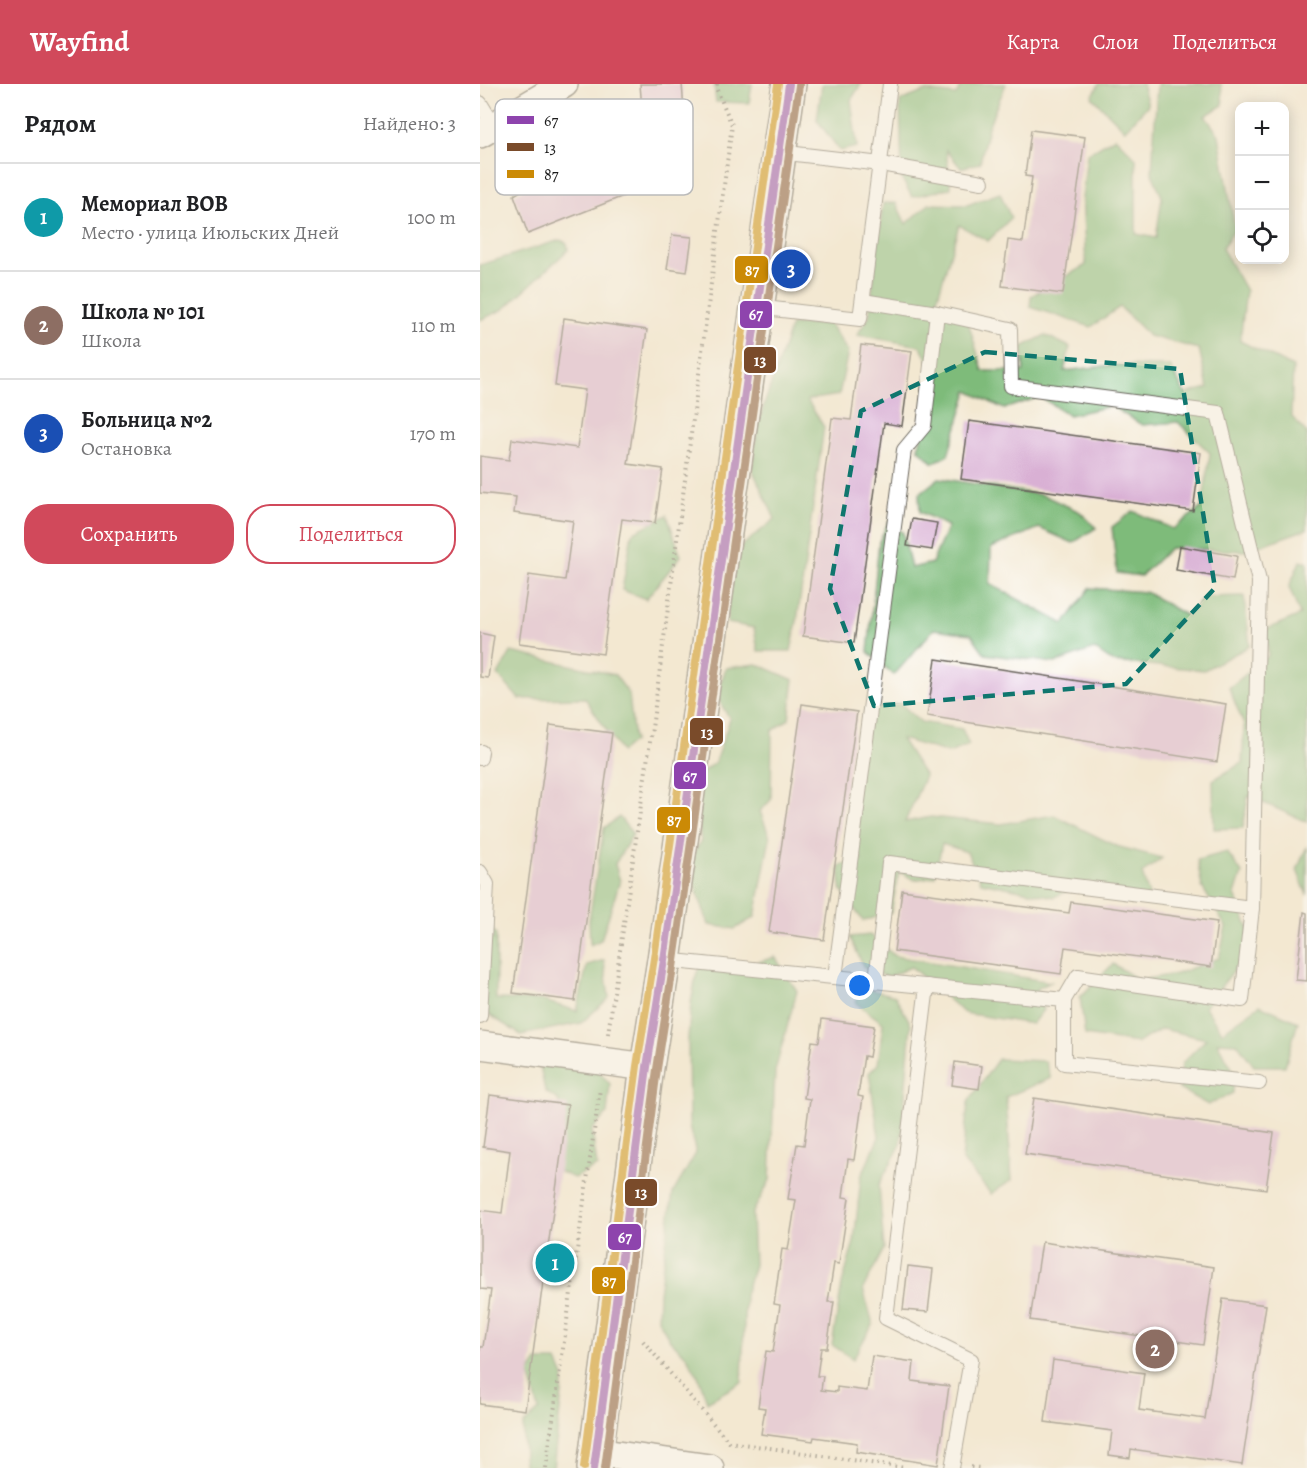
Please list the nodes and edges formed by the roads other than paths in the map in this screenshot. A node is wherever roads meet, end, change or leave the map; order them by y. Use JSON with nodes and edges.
{"nodes":[{"id":1,"x":564,"y":84,"type":"edge"},
{"id":2,"x":789,"y":84,"type":"edge"},
{"id":3,"x":890,"y":84,"type":"edge"},
{"id":4,"x":539,"y":99,"type":"edge"},
{"id":5,"x":480,"y":103,"type":"edge"},
{"id":6,"x":487,"y":130,"type":"edge"},
{"id":7,"x":779,"y":152,"type":"junction"},
{"id":8,"x":881,"y":164,"type":"junction"},
{"id":9,"x":982,"y":182,"type":"dead end"},
{"id":10,"x":863,"y":301,"type":"junction"},
{"id":11,"x":756,"y":307,"type":"junction"},
{"id":12,"x":937,"y":313,"type":"junction"},
{"id":13,"x":480,"y":872,"type":"edge"},
{"id":14,"x":1252,"y":908,"type":"junction"},
{"id":15,"x":664,"y":960,"type":"junction"},
{"id":16,"x":835,"y":977,"type":"junction"},
{"id":17,"x":876,"y":981,"type":"junction"},
{"id":18,"x":927,"y":986,"type":"junction"},
{"id":19,"x":1064,"y":1000,"type":"junction"},
{"id":20,"x":480,"y":1016,"type":"edge"},
{"id":21,"x":480,"y":1045,"type":"edge"},
{"id":22,"x":647,"y":1067,"type":"junction"},
{"id":23,"x":1260,"y":1083,"type":"dead end"},
{"id":24,"x":595,"y":1460,"type":"edge"},
{"id":25,"x":695,"y":1467,"type":"edge"},
{"id":26,"x":952,"y":1468,"type":"edge"}],
"edges":[{"from":1,"to":4,"type":"street"},
{"from":2,"to":7,"type":"street"},
{"from":3,"to":8,"type":"lane"},
{"from":5,"to":6,"type":"lane"},
{"from":7,"to":8,"type":"lane"},
{"from":7,"to":11,"type":"street"},
{"from":8,"to":9,"type":"lane"},
{"from":8,"to":10,"type":"lane"},
{"from":10,"to":11,"type":"lane"},
{"from":10,"to":12,"type":"lane"},
{"from":11,"to":15,"type":"street"},
{"from":12,"to":14,"type":"lane"},
{"from":12,"to":16,"type":"lane"},
{"from":13,"to":20,"type":"lane"},
{"from":14,"to":17,"type":"lane"},
{"from":14,"to":19,"type":"lane"},
{"from":15,"to":16,"type":"lane"},
{"from":15,"to":22,"type":"street"},
{"from":16,"to":17,"type":"lane"},
{"from":17,"to":18,"type":"lane"},
{"from":18,"to":19,"type":"lane"},
{"from":18,"to":26,"type":"lane"},
{"from":19,"to":23,"type":"lane"},
{"from":21,"to":22,"type":"street"},
{"from":22,"to":24,"type":"street"},
{"from":24,"to":25,"type":"street"}]}
